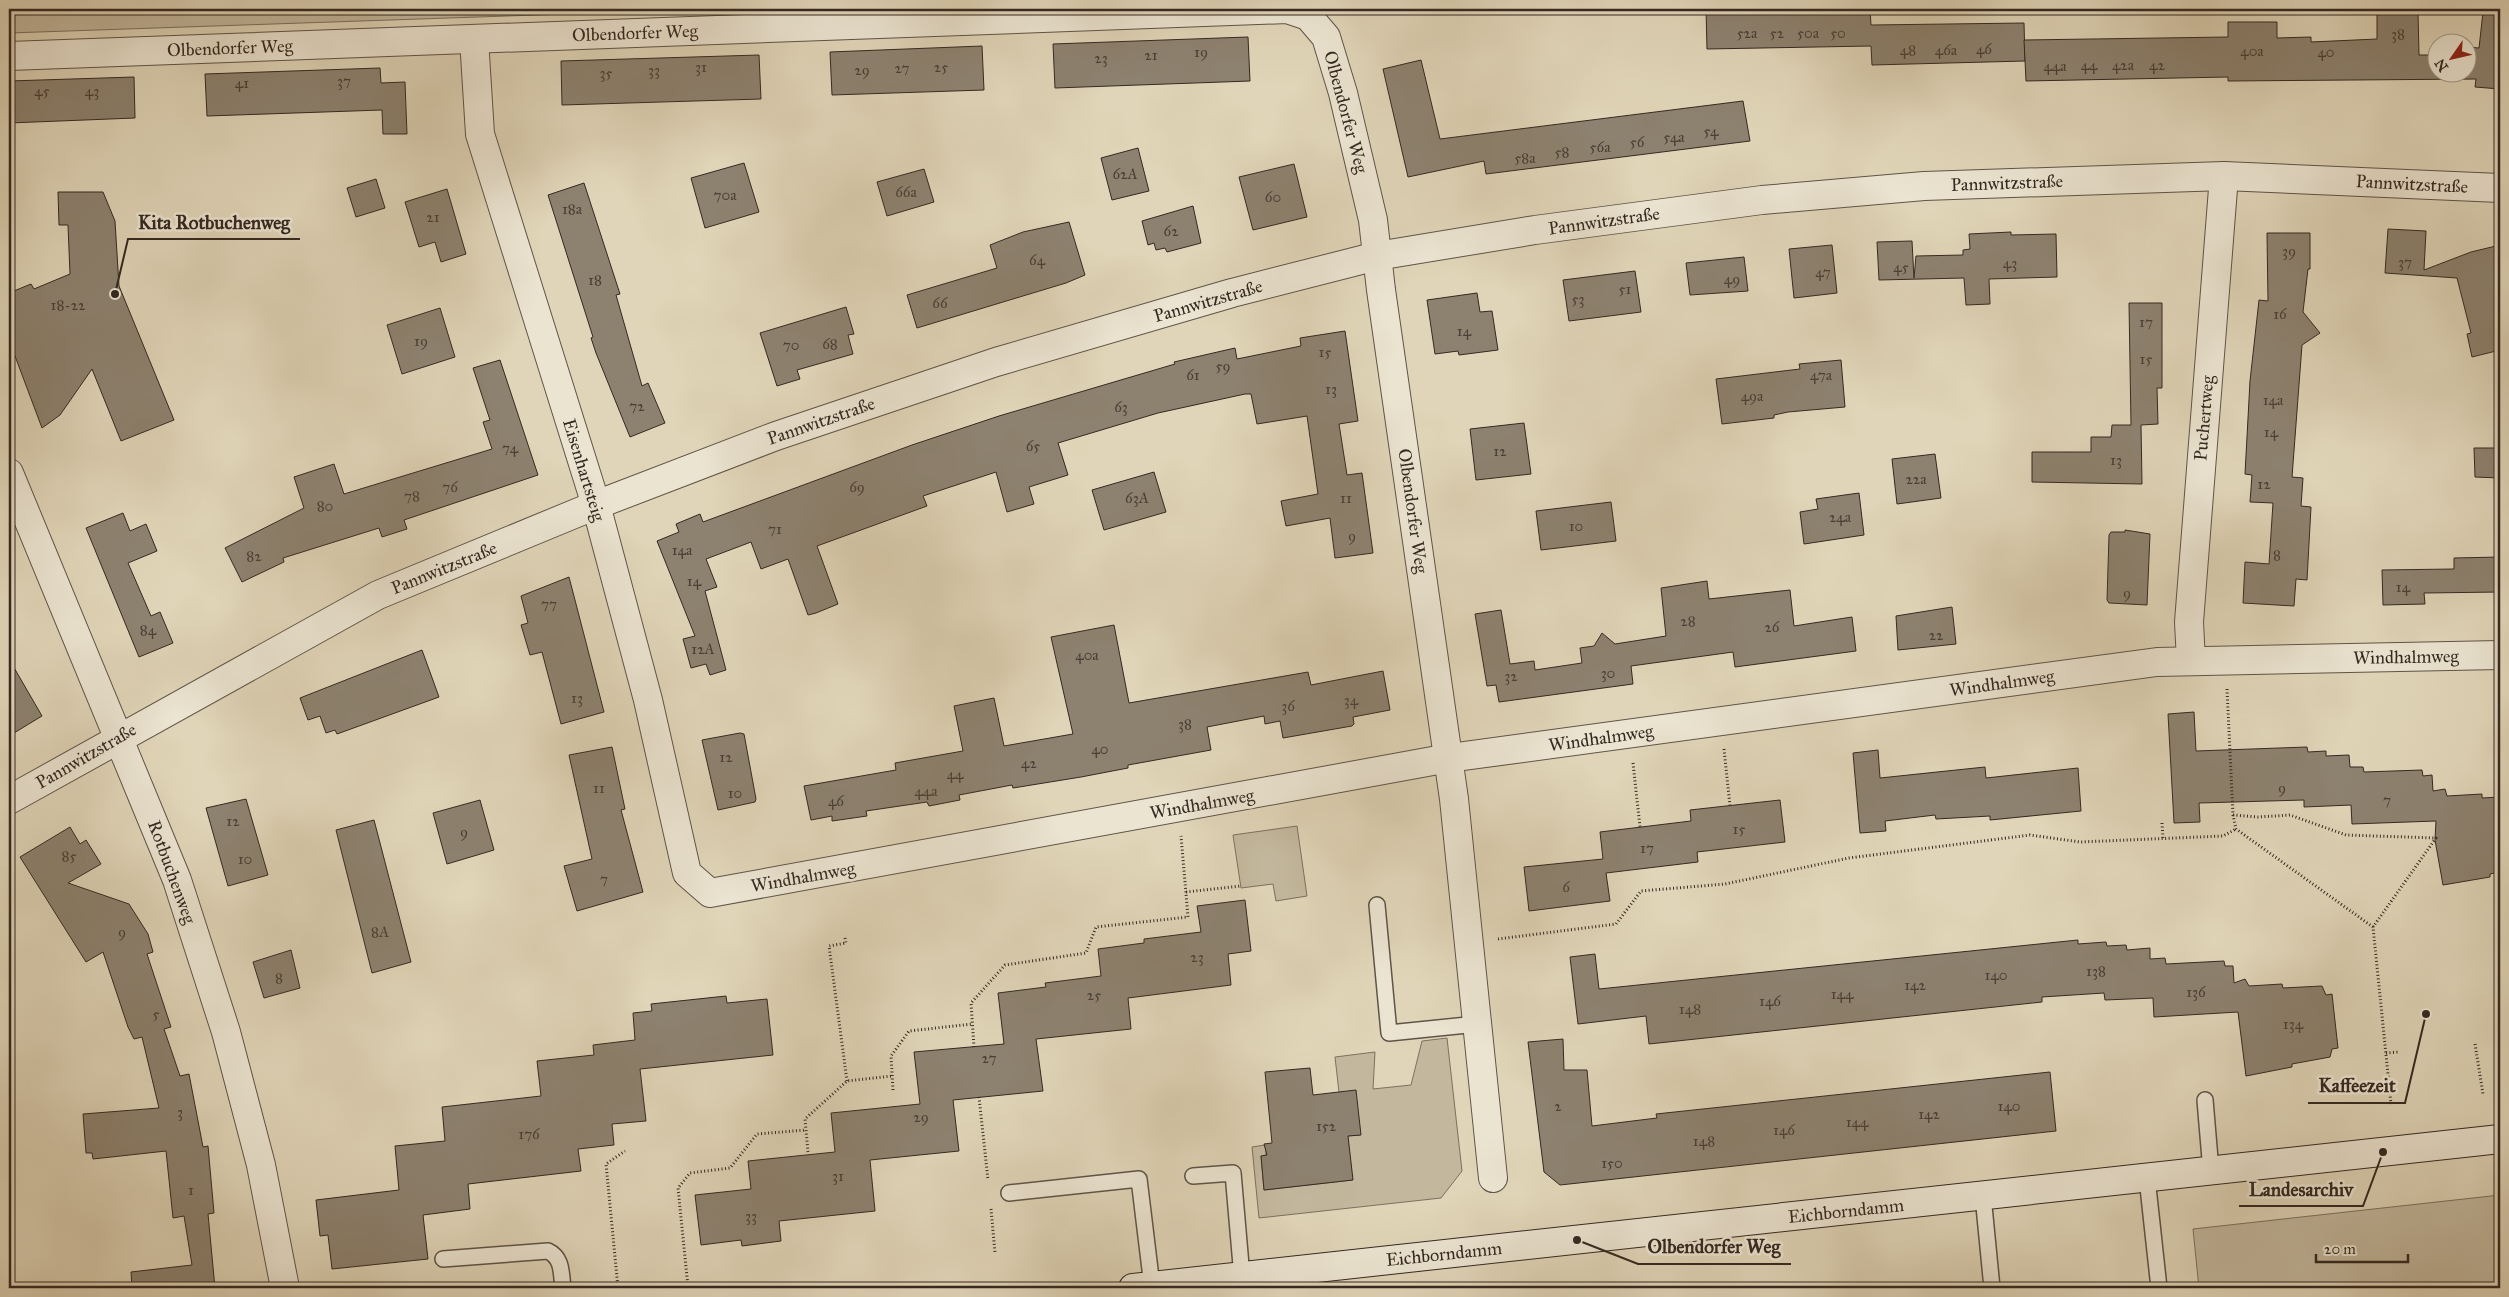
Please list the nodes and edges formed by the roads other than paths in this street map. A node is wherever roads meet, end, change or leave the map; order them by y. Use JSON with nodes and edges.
{"nodes":[{"id":1,"x":474,"y":38,"type":"junction"},
{"id":2,"x":9,"y":56,"type":"edge"},
{"id":3,"x":2224,"y":176,"type":"junction"},
{"id":4,"x":2500,"y":188,"type":"edge"},
{"id":5,"x":1376,"y":256,"type":"junction"},
{"id":6,"x":9,"y":473,"type":"edge"},
{"id":7,"x":596,"y":505,"type":"junction"},
{"id":8,"x":2500,"y":655,"type":"edge"},
{"id":9,"x":2191,"y":662,"type":"junction"},
{"id":10,"x":118,"y":737,"type":"junction"},
{"id":11,"x":1449,"y":758,"type":"junction"},
{"id":12,"x":9,"y":800,"type":"edge"},
{"id":13,"x":710,"y":893,"type":"joint"},
{"id":14,"x":1377,"y":905,"type":"dead end"},
{"id":15,"x":1477,"y":1024,"type":"junction"},
{"id":16,"x":2205,"y":1100,"type":"dead end"},
{"id":17,"x":2500,"y":1139,"type":"edge"},
{"id":18,"x":2211,"y":1171,"type":"junction"},
{"id":19,"x":1193,"y":1176,"type":"dead end"},
{"id":20,"x":1492,"y":1178,"type":"dead end"},
{"id":21,"x":2146,"y":1178,"type":"junction"},
{"id":22,"x":1009,"y":1193,"type":"dead end"},
{"id":23,"x":1983,"y":1196,"type":"junction"},
{"id":24,"x":443,"y":1259,"type":"dead end"},
{"id":25,"x":1242,"y":1277,"type":"junction"},
{"id":26,"x":1142,"y":1287,"type":"edge"},
{"id":27,"x":285,"y":1288,"type":"edge"},
{"id":28,"x":563,"y":1288,"type":"edge"},
{"id":29,"x":1988,"y":1288,"type":"edge"},
{"id":30,"x":1992,"y":1288,"type":"edge"},
{"id":31,"x":2159,"y":1288,"type":"edge"}],
"edges":[{"from":1,"to":2,"type":"street","name":"Olbendorfer Weg"},
{"from":1,"to":5,"type":"street","name":"Olbendorfer Weg"},
{"from":1,"to":7,"type":"street","name":"Eisenhartsteig"},
{"from":3,"to":4,"type":"street","name":"Pannwitzstraße"},
{"from":3,"to":5,"type":"street","name":"Pannwitzstraße"},
{"from":3,"to":9,"type":"street","name":"Puchertweg"},
{"from":5,"to":7,"type":"street","name":"Pannwitzstraße"},
{"from":5,"to":11,"type":"street","name":"Olbendorfer Weg"},
{"from":6,"to":10,"type":"street","name":"Rotbuchenweg"},
{"from":7,"to":10,"type":"street","name":"Pannwitzstraße"},
{"from":7,"to":13,"type":"street","name":"Eisenhartsteig"},
{"from":8,"to":9,"type":"street","name":"Windhalmweg"},
{"from":9,"to":11,"type":"street","name":"Windhalmweg"},
{"from":10,"to":12,"type":"street","name":"Pannwitzstraße"},
{"from":10,"to":27,"type":"street","name":"Rotbuchenweg"},
{"from":11,"to":13,"type":"street","name":"Windhalmweg"},
{"from":11,"to":15,"type":"street","name":"Olbendorfer Weg"},
{"from":14,"to":15,"type":"lane"},
{"from":15,"to":20,"type":"street","name":"Olbendorfer Weg"},
{"from":16,"to":18,"type":"lane"},
{"from":17,"to":18,"type":"street","name":"Eichborndamm"},
{"from":18,"to":21,"type":"street","name":"Eichborndamm"},
{"from":19,"to":25,"type":"lane"},
{"from":21,"to":23,"type":"street","name":"Eichborndamm"},
{"from":21,"to":31,"type":"lane"},
{"from":22,"to":26,"type":"lane"},
{"from":23,"to":25,"type":"street","name":"Eichborndamm"},
{"from":23,"to":30,"type":"lane"},
{"from":24,"to":28,"type":"lane"},
{"from":25,"to":26,"type":"street","name":"Eichborndamm"},
{"from":29,"to":30,"type":"lane"}]}
